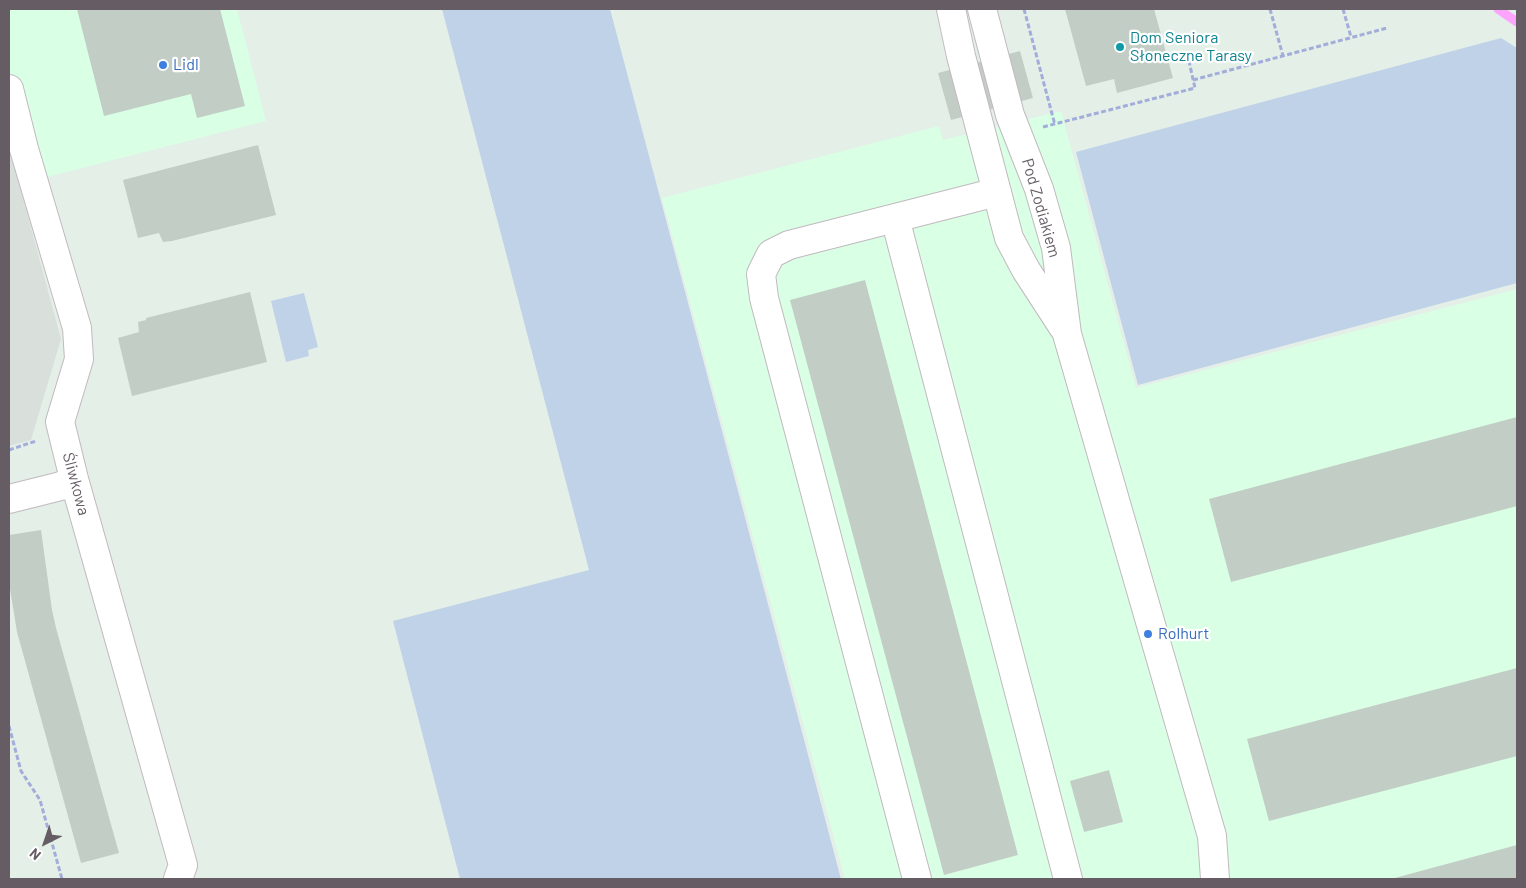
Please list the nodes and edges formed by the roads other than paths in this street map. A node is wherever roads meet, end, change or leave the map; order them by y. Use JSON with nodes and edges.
{"nodes":[{"id":1,"x":951,"y":9,"type":"edge"},
{"id":2,"x":982,"y":9,"type":"edge"},
{"id":3,"x":9,"y":89,"type":"edge"},
{"id":4,"x":997,"y":192,"type":"junction"},
{"id":5,"x":895,"y":218,"type":"junction"},
{"id":6,"x":1067,"y":334,"type":"junction"},
{"id":7,"x":74,"y":480,"type":"junction"},
{"id":8,"x":9,"y":500,"type":"edge"},
{"id":9,"x":178,"y":879,"type":"edge"},
{"id":10,"x":917,"y":879,"type":"edge"},
{"id":11,"x":1068,"y":879,"type":"edge"},
{"id":12,"x":1215,"y":879,"type":"edge"}],
"edges":[{"from":1,"to":4,"type":"street","name":"Pod Zodiakiem"},
{"from":2,"to":6,"type":"street","name":"Pod Zodiakiem"},
{"from":3,"to":7,"type":"street","name":"Śliwkowa"},
{"from":4,"to":5,"type":"street"},
{"from":4,"to":6,"type":"street","name":"Pod Zodiakiem"},
{"from":5,"to":10,"type":"street"},
{"from":5,"to":11,"type":"street"},
{"from":6,"to":12,"type":"street"},
{"from":7,"to":8,"type":"street"},
{"from":7,"to":9,"type":"street","name":"Śliwkowa"}]}
